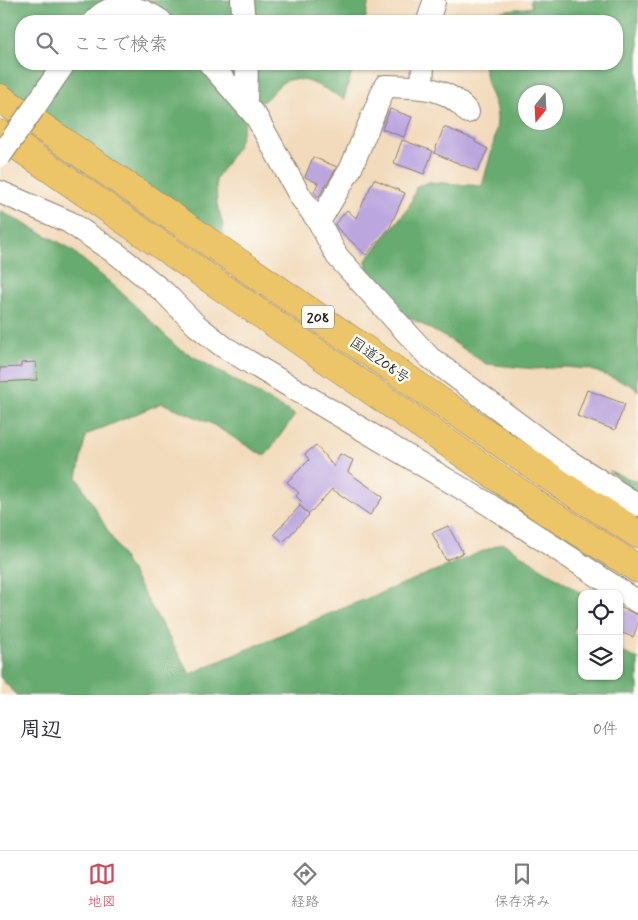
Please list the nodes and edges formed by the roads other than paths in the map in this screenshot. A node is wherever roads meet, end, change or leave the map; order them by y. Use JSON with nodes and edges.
{"nodes":[{"id":1,"x":242,"y":0,"type":"edge"},
{"id":2,"x":102,"y":15,"type":"edge"},
{"id":3,"x":152,"y":15,"type":"edge"},
{"id":4,"x":243,"y":15,"type":"edge"},
{"id":5,"x":60,"y":70,"type":"edge"},
{"id":6,"x":215,"y":70,"type":"edge"},
{"id":7,"x":247,"y":70,"type":"edge"},
{"id":8,"x":423,"y":70,"type":"edge"},
{"id":9,"x":422,"y":87,"type":"junction"},
{"id":10,"x":0,"y":98,"type":"edge"},
{"id":11,"x":246,"y":104,"type":"junction"},
{"id":12,"x":468,"y":112,"type":"dead end"},
{"id":13,"x":0,"y":134,"type":"edge"},
{"id":14,"x":0,"y":156,"type":"edge"},
{"id":15,"x":0,"y":192,"type":"edge"},
{"id":16,"x":319,"y":222,"type":"junction"},
{"id":17,"x":638,"y":505,"type":"edge"},
{"id":18,"x":638,"y":534,"type":"edge"},
{"id":19,"x":638,"y":569,"type":"edge"},
{"id":20,"x":638,"y":602,"type":"edge"}],
"edges":[{"from":1,"to":4,"type":"street"},
{"from":2,"to":3,"type":"street"},
{"from":5,"to":14,"type":"street","bridge":true},
{"from":6,"to":11,"type":"street"},
{"from":7,"to":11,"type":"street"},
{"from":8,"to":9,"type":"street"},
{"from":9,"to":12,"type":"street"},
{"from":9,"to":16,"type":"street"},
{"from":10,"to":18,"type":"highway","name":"国道208号","number":"208"},
{"from":11,"to":16,"type":"street"},
{"from":13,"to":19,"type":"highway","name":"国道208号","number":"208"},
{"from":15,"to":20,"type":"street"},
{"from":16,"to":17,"type":"street"}]}
